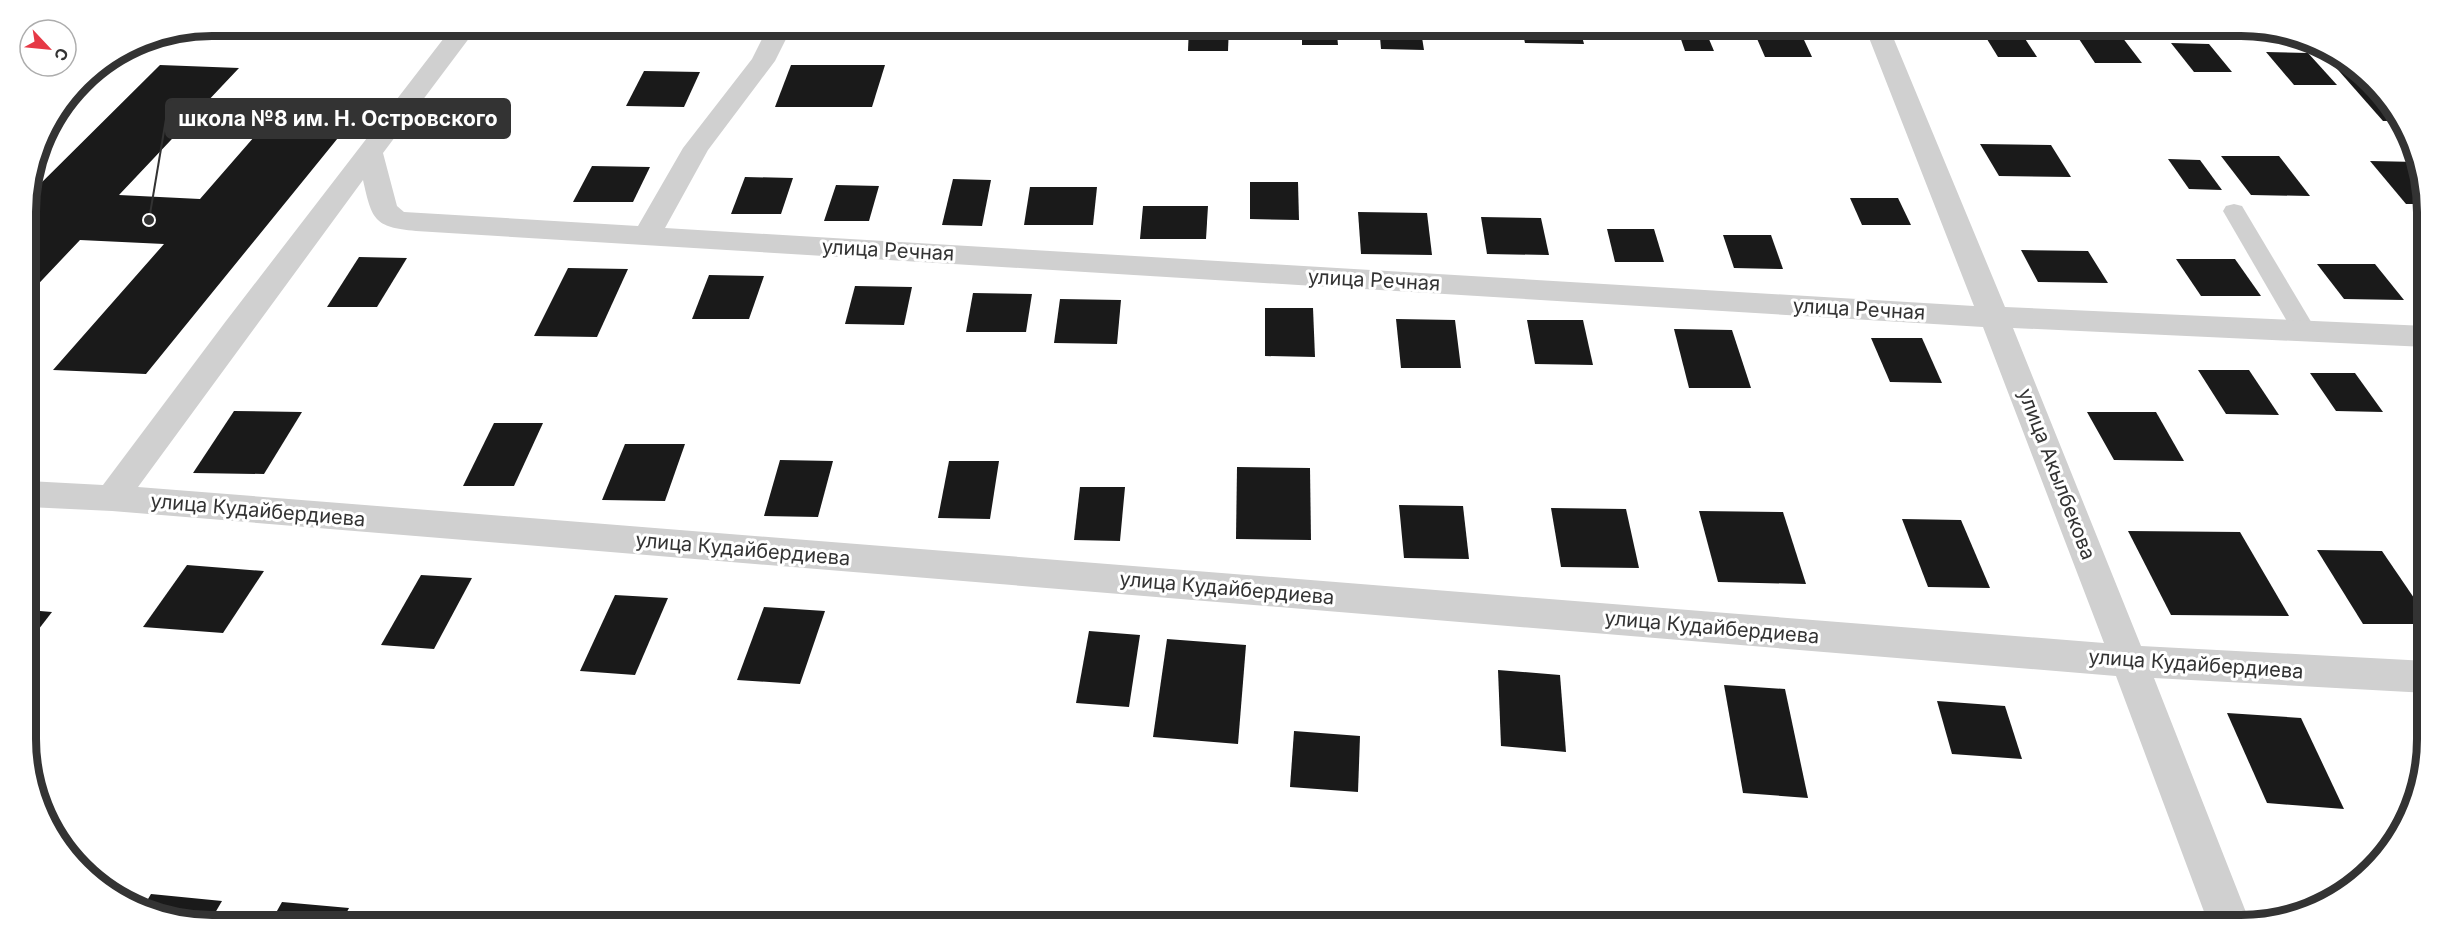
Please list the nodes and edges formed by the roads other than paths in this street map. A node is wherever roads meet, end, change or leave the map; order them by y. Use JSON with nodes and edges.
{"nodes":[{"id":1,"x":459,"y":36,"type":"edge"},
{"id":2,"x":776,"y":36,"type":"edge"},
{"id":3,"x":1880,"y":36,"type":"edge"},
{"id":4,"x":370,"y":152,"type":"junction"},
{"id":5,"x":2234,"y":211,"type":"dead end"},
{"id":6,"x":647,"y":236,"type":"junction"},
{"id":7,"x":1995,"y":317,"type":"junction"},
{"id":8,"x":2304,"y":330,"type":"junction"},
{"id":9,"x":2417,"y":336,"type":"edge"},
{"id":10,"x":36,"y":494,"type":"edge"},
{"id":11,"x":112,"y":498,"type":"junction"},
{"id":12,"x":2130,"y":661,"type":"junction"},
{"id":13,"x":2417,"y":676,"type":"edge"},
{"id":14,"x":2226,"y":915,"type":"edge"}],
"edges":[{"from":1,"to":4,"type":"street"},
{"from":2,"to":6,"type":"street"},
{"from":3,"to":7,"type":"street","name":"улица Акылбекова"},
{"from":4,"to":6,"type":"street","name":"улица Речная"},
{"from":4,"to":11,"type":"street"},
{"from":5,"to":8,"type":"lane"},
{"from":6,"to":7,"type":"street","name":"улица Речная"},
{"from":7,"to":8,"type":"street","name":"улица Речная"},
{"from":7,"to":12,"type":"street","name":"улица Акылбекова"},
{"from":8,"to":9,"type":"street","name":"улица Речная"},
{"from":10,"to":11,"type":"street","name":"улица Кудайбердиева"},
{"from":11,"to":12,"type":"street","name":"улица Кудайбердиева"},
{"from":12,"to":13,"type":"street","name":"улица Кудайбердиева"},
{"from":12,"to":14,"type":"street","name":"улица Акылбекова"}]}
